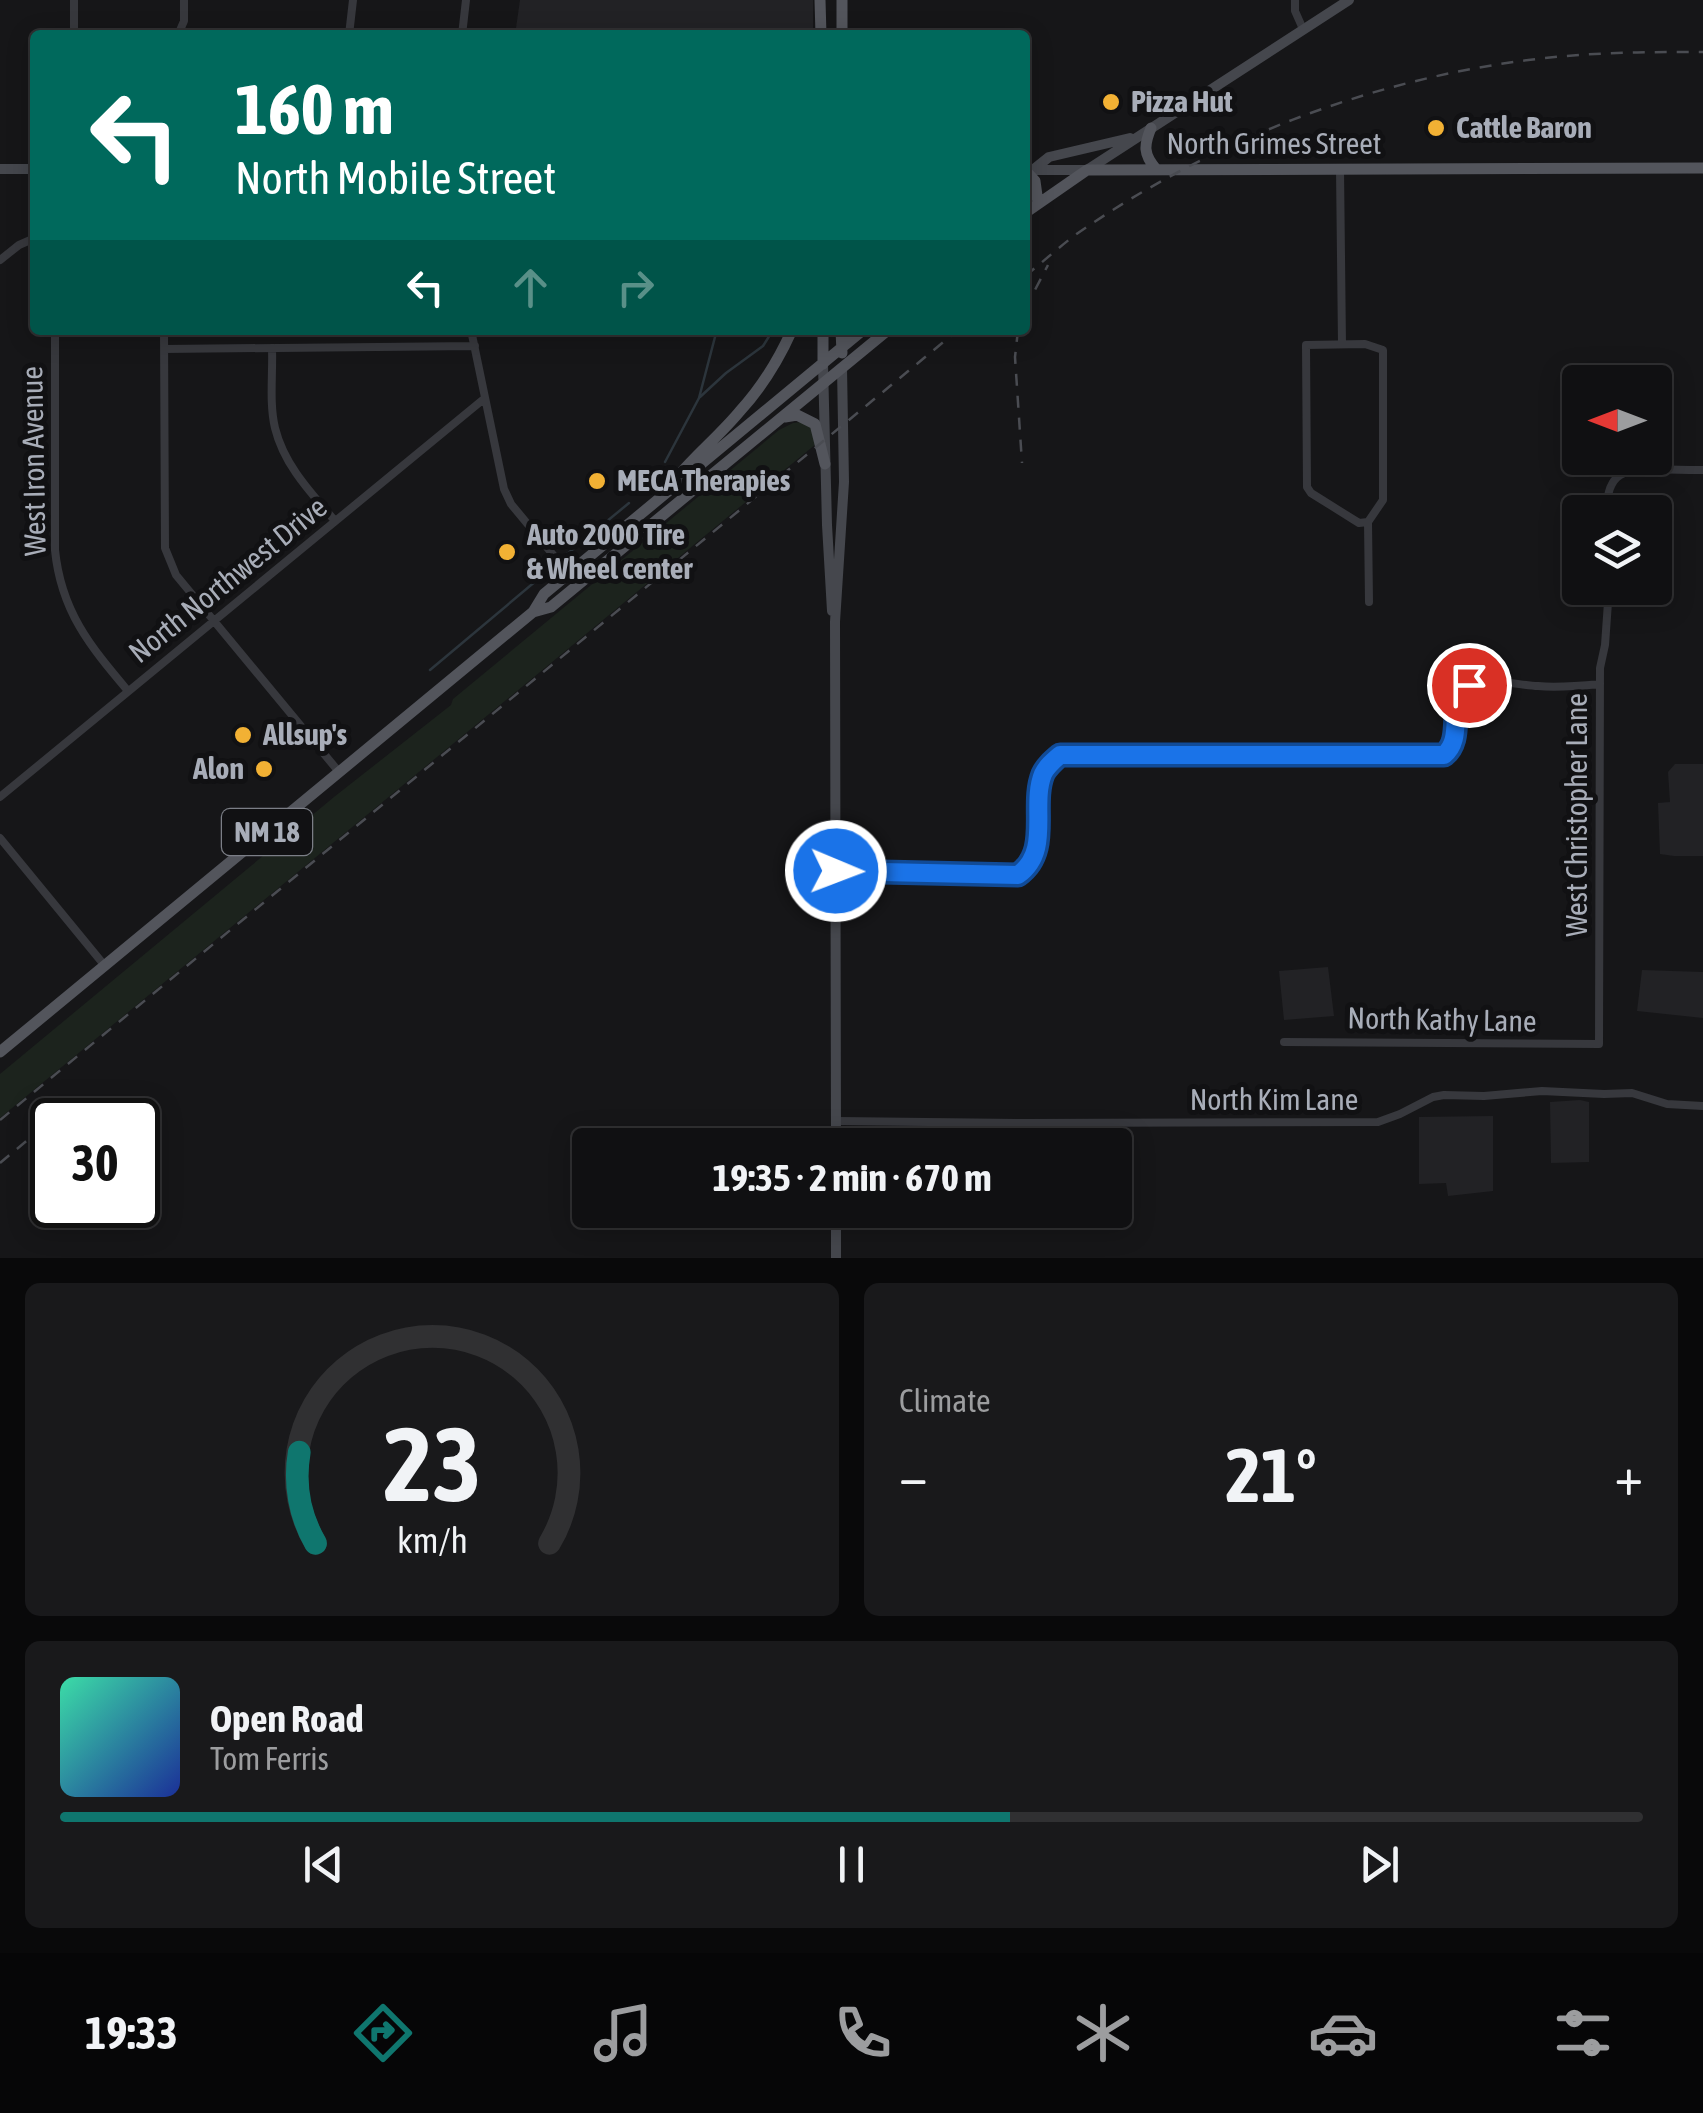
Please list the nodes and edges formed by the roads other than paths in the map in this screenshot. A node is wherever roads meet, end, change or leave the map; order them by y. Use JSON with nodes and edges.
{"nodes":[{"id":1,"x":74,"y":0,"type":"edge"},
{"id":2,"x":184,"y":0,"type":"edge"},
{"id":3,"x":352,"y":0,"type":"edge"},
{"id":4,"x":466,"y":0,"type":"edge"},
{"id":5,"x":1295,"y":0,"type":"edge"},
{"id":6,"x":1349,"y":0,"type":"edge"},
{"id":7,"x":820,"y":2,"type":"edge"},
{"id":8,"x":842,"y":2,"type":"edge"},
{"id":9,"x":1303,"y":29,"type":"junction"},
{"id":10,"x":74,"y":30,"type":"edge"},
{"id":11,"x":180,"y":30,"type":"edge"},
{"id":12,"x":349,"y":30,"type":"edge"},
{"id":13,"x":463,"y":30,"type":"edge"},
{"id":14,"x":820,"y":30,"type":"edge"},
{"id":15,"x":842,"y":30,"type":"edge"},
{"id":16,"x":1151,"y":128,"type":"junction"},
{"id":17,"x":1136,"y":137,"type":"junction"},
{"id":18,"x":30,"y":168,"type":"edge"},
{"id":19,"x":1703,"y":168,"type":"edge"},
{"id":20,"x":0,"y":169,"type":"edge"},
{"id":21,"x":1030,"y":169,"type":"edge"},
{"id":22,"x":1156,"y":169,"type":"junction"},
{"id":23,"x":1340,"y":169,"type":"junction"},
{"id":24,"x":1030,"y":170,"type":"edge"},
{"id":25,"x":1086,"y":170,"type":"junction"},
{"id":26,"x":1030,"y":173,"type":"edge"},
{"id":27,"x":1038,"y":203,"type":"junction"},
{"id":28,"x":1030,"y":209,"type":"edge"},
{"id":29,"x":30,"y":240,"type":"edge"},
{"id":30,"x":0,"y":260,"type":"edge"},
{"id":31,"x":55,"y":335,"type":"edge"},
{"id":32,"x":164,"y":335,"type":"edge"},
{"id":33,"x":472,"y":335,"type":"edge"},
{"id":34,"x":789,"y":335,"type":"edge"},
{"id":35,"x":823,"y":335,"type":"edge"},
{"id":36,"x":842,"y":335,"type":"edge"},
{"id":37,"x":857,"y":335,"type":"edge"},
{"id":38,"x":882,"y":335,"type":"edge"},
{"id":39,"x":1342,"y":344,"type":"junction"},
{"id":40,"x":475,"y":346,"type":"junction"},
{"id":41,"x":272,"y":348,"type":"junction"},
{"id":42,"x":842,"y":348,"type":"junction"},
{"id":43,"x":164,"y":349,"type":"junction"},
{"id":44,"x":823,"y":364,"type":"junction"},
{"id":45,"x":842,"y":368,"type":"junction"},
{"id":46,"x":824,"y":382,"type":"junction"},
{"id":47,"x":485,"y":398,"type":"junction"},
{"id":48,"x":781,"y":417,"type":"junction"},
{"id":49,"x":825,"y":464,"type":"junction"},
{"id":50,"x":1703,"y":470,"type":"edge"},
{"id":51,"x":671,"y":490,"type":"junction"},
{"id":52,"x":1608,"y":495,"type":"edge"},
{"id":53,"x":335,"y":522,"type":"junction"},
{"id":54,"x":1368,"y":522,"type":"junction"},
{"id":55,"x":569,"y":574,"type":"junction"},
{"id":56,"x":1369,"y":602,"type":"dead end"},
{"id":57,"x":1610,"y":605,"type":"edge"},
{"id":58,"x":533,"y":612,"type":"junction"},
{"id":59,"x":214,"y":620,"type":"junction"},
{"id":60,"x":834,"y":622,"type":"junction"},
{"id":61,"x":1600,"y":684,"type":"junction"},
{"id":62,"x":128,"y":691,"type":"junction"},
{"id":63,"x":339,"y":772,"type":"junction"},
{"id":64,"x":0,"y":797,"type":"edge"},
{"id":65,"x":0,"y":838,"type":"edge"},
{"id":66,"x":836,"y":871,"type":"junction"},
{"id":67,"x":105,"y":966,"type":"junction"},
{"id":68,"x":1284,"y":1042,"type":"dead end"},
{"id":69,"x":1599,"y":1044,"type":"joint"},
{"id":70,"x":0,"y":1052,"type":"edge"},
{"id":71,"x":1703,"y":1106,"type":"edge"},
{"id":72,"x":836,"y":1121,"type":"junction"},
{"id":73,"x":836,"y":1128,"type":"edge"},
{"id":74,"x":836,"y":1228,"type":"edge"},
{"id":75,"x":836,"y":1258,"type":"edge"}],
"edges":[{"from":1,"to":10,"type":"street"},
{"from":2,"to":11,"type":"street"},
{"from":3,"to":12,"type":"street"},
{"from":4,"to":13,"type":"street"},
{"from":5,"to":9,"type":"street"},
{"from":6,"to":9,"type":"main road"},
{"from":7,"to":8,"type":"main road"},
{"from":7,"to":14,"type":"main road"},
{"from":8,"to":15,"type":"main road"},
{"from":9,"to":16,"type":"main road"},
{"from":16,"to":17,"type":"main road"},
{"from":16,"to":22,"type":"main road"},
{"from":17,"to":21,"type":"main road"},
{"from":17,"to":25,"type":"main road"},
{"from":18,"to":20,"type":"main road"},
{"from":19,"to":23,"type":"main road","name":"North Grimes Street"},
{"from":22,"to":23,"type":"main road","name":"North Grimes Street"},
{"from":22,"to":25,"type":"main road","name":"North Grimes Street"},
{"from":23,"to":39,"type":"street"},
{"from":24,"to":25,"type":"main road","name":"North Grimes Street"},
{"from":25,"to":27,"type":"main road"},
{"from":26,"to":27,"type":"main road"},
{"from":27,"to":28,"type":"main road"},
{"from":29,"to":30,"type":"street"},
{"from":31,"to":62,"type":"street","name":"West Iron Avenue"},
{"from":32,"to":43,"type":"street"},
{"from":33,"to":40,"type":"street"},
{"from":34,"to":51,"type":"main road"},
{"from":35,"to":44,"type":"main road"},
{"from":36,"to":42,"type":"main road"},
{"from":37,"to":42,"type":"main road"},
{"from":38,"to":45,"type":"main road"},
{"from":39,"to":54,"type":"street"},
{"from":39,"to":54,"type":"street"},
{"from":40,"to":41,"type":"street"},
{"from":40,"to":47,"type":"street"},
{"from":41,"to":43,"type":"street"},
{"from":41,"to":53,"type":"street"},
{"from":42,"to":44,"type":"main road"},
{"from":42,"to":45,"type":"main road"},
{"from":43,"to":59,"type":"street"},
{"from":44,"to":46,"type":"main road"},
{"from":44,"to":51,"type":"main road","number":"NM 18"},
{"from":45,"to":46,"type":"main road","number":"NM 18"},
{"from":45,"to":60,"type":"main road"},
{"from":46,"to":48,"type":"main road","number":"NM 18"},
{"from":46,"to":49,"type":"main road"},
{"from":47,"to":53,"type":"street","name":"North Northwest Drive"},
{"from":47,"to":55,"type":"street"},
{"from":48,"to":49,"type":"main road"},
{"from":48,"to":58,"type":"main road","number":"NM 18"},
{"from":49,"to":60,"type":"main road"},
{"from":50,"to":52,"type":"street"},
{"from":51,"to":55,"type":"main road","number":"NM 18"},
{"from":53,"to":59,"type":"street","name":"North Northwest Drive"},
{"from":54,"to":56,"type":"street"},
{"from":55,"to":58,"type":"main road","number":"NM 18"},
{"from":57,"to":61,"type":"street","name":"West Christopher Lane"},
{"from":58,"to":63,"type":"main road","number":"NM 18"},
{"from":59,"to":62,"type":"street","name":"North Northwest Drive"},
{"from":59,"to":63,"type":"street"},
{"from":60,"to":66,"type":"main road"},
{"from":61,"to":66,"type":"street"},
{"from":61,"to":69,"type":"street","name":"West Christopher Lane"},
{"from":62,"to":64,"type":"street","name":"North Northwest Drive"},
{"from":63,"to":67,"type":"main road","number":"NM 18"},
{"from":65,"to":67,"type":"street"},
{"from":66,"to":72,"type":"main road"},
{"from":67,"to":70,"type":"main road","number":"NM 18"},
{"from":68,"to":69,"type":"street","name":"North Kathy Lane"},
{"from":71,"to":72,"type":"street","name":"North Kim Lane"},
{"from":72,"to":73,"type":"main road"},
{"from":74,"to":75,"type":"main road"}]}
